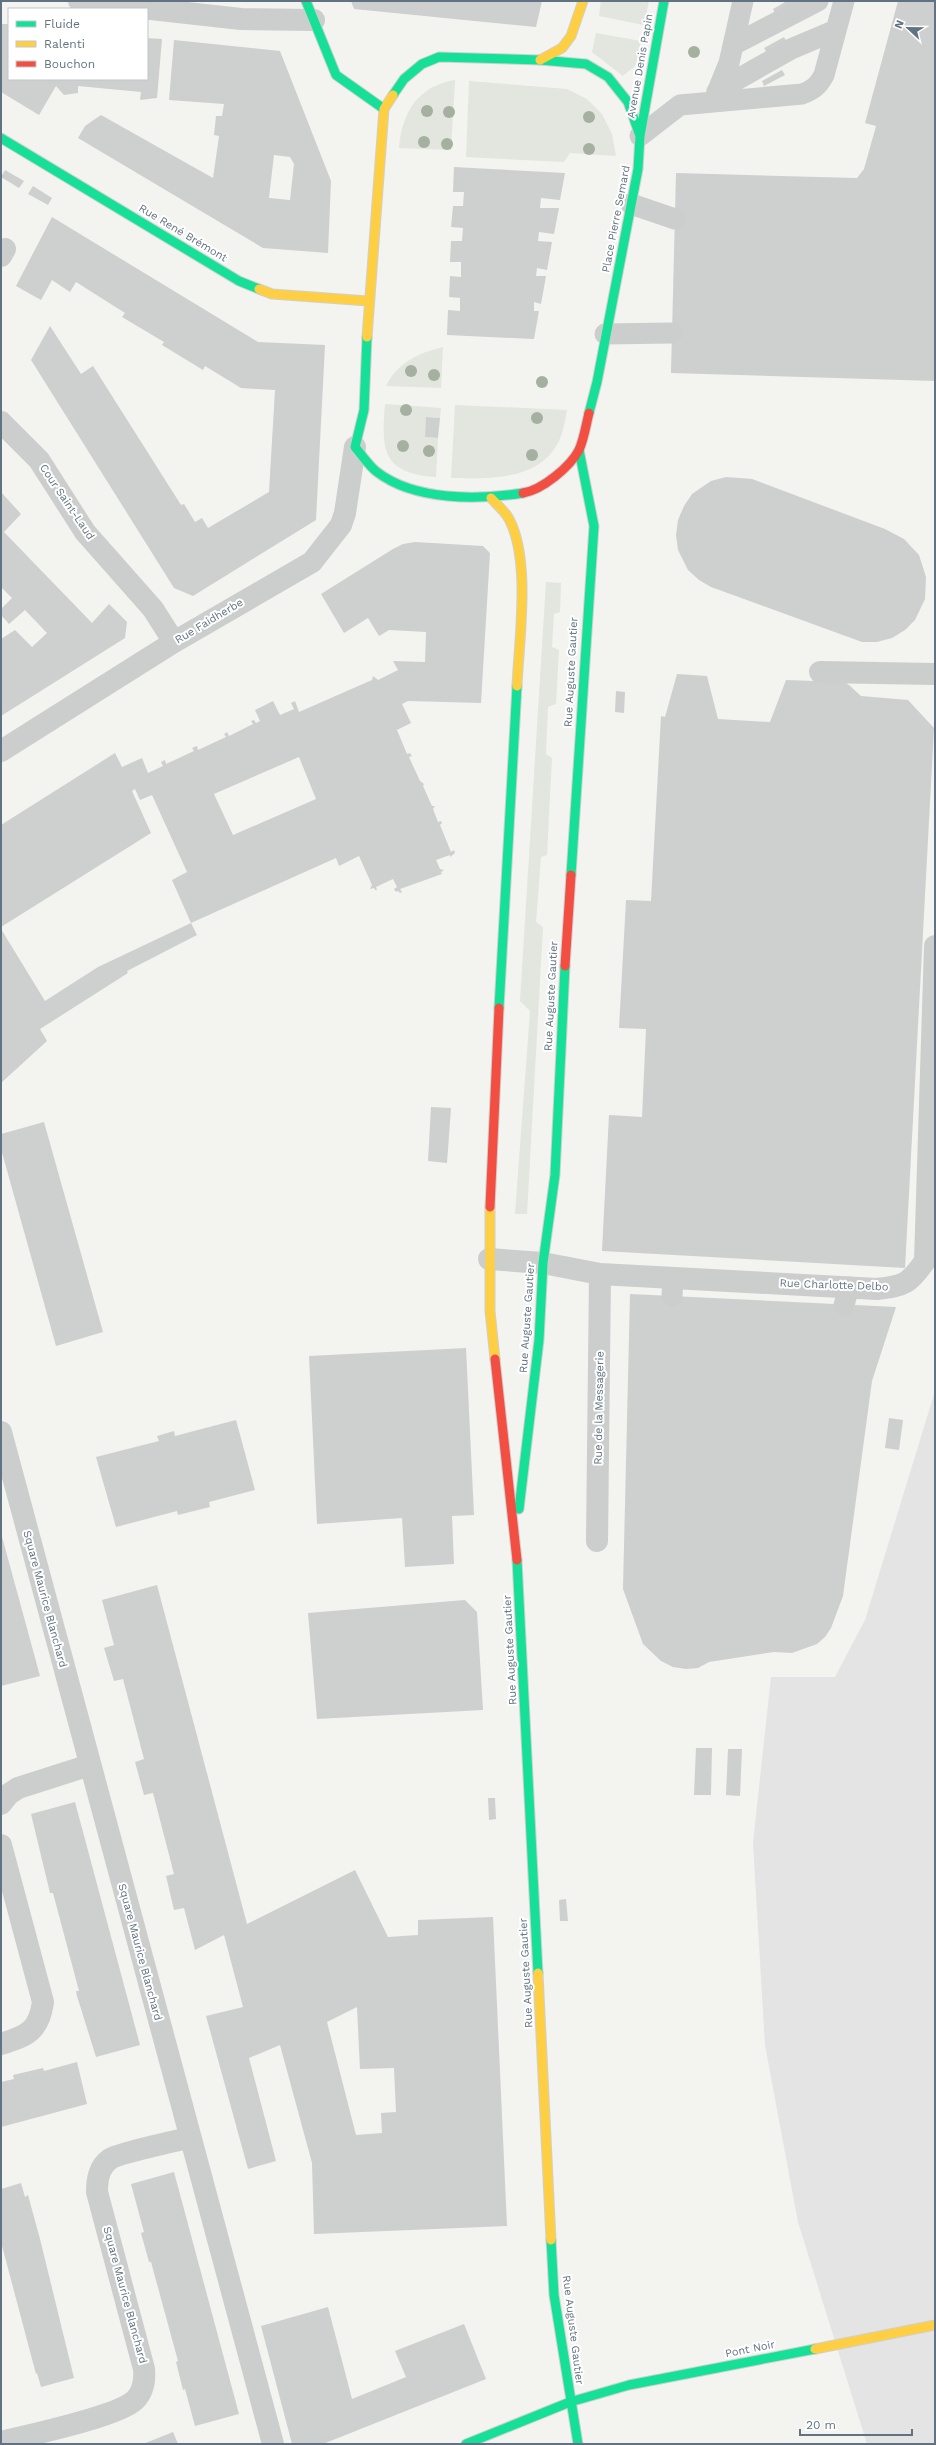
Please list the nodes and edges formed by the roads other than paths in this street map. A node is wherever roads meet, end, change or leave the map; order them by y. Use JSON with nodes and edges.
{"nodes":[{"id":1,"x":79,"y":1,"type":"edge"},
{"id":2,"x":583,"y":1,"type":"edge"},
{"id":3,"x":664,"y":1,"type":"edge"},
{"id":4,"x":818,"y":1,"type":"edge"},
{"id":5,"x":844,"y":1,"type":"edge"},
{"id":6,"x":746,"y":3,"type":"edge"},
{"id":7,"x":142,"y":8,"type":"edge"},
{"id":8,"x":148,"y":9,"type":"edge"},
{"id":9,"x":310,"y":11,"type":"edge"},
{"id":10,"x":836,"y":30,"type":"junction"},
{"id":11,"x":733,"y":45,"type":"junction"},
{"id":12,"x":540,"y":60,"type":"junction"},
{"id":13,"x":715,"y":97,"type":"junction"},
{"id":14,"x":384,"y":109,"type":"junction"},
{"id":15,"x":640,"y":136,"type":"junction"},
{"id":16,"x":1,"y":138,"type":"edge"},
{"id":17,"x":631,"y":204,"type":"junction"},
{"id":18,"x":675,"y":219,"type":"dead end"},
{"id":19,"x":368,"y":301,"type":"junction"},
{"id":20,"x":672,"y":333,"type":"dead end"},
{"id":21,"x":605,"y":334,"type":"junction"},
{"id":22,"x":1,"y":422,"type":"edge"},
{"id":23,"x":355,"y":447,"type":"junction"},
{"id":24,"x":579,"y":450,"type":"junction"},
{"id":25,"x":491,"y":498,"type":"junction"},
{"id":26,"x":174,"y":642,"type":"junction"},
{"id":27,"x":820,"y":672,"type":"dead end"},
{"id":28,"x":935,"y":674,"type":"edge"},
{"id":29,"x":1,"y":751,"type":"edge"},
{"id":30,"x":935,"y":946,"type":"edge"},
{"id":31,"x":490,"y":1259,"type":"junction"},
{"id":32,"x":543,"y":1263,"type":"junction"},
{"id":33,"x":600,"y":1274,"type":"junction"},
{"id":34,"x":1,"y":1432,"type":"edge"},
{"id":35,"x":597,"y":1541,"type":"dead end"},
{"id":36,"x":516,"y":1542,"type":"junction"},
{"id":37,"x":90,"y":1765,"type":"junction"},
{"id":38,"x":1,"y":1804,"type":"edge"},
{"id":39,"x":1,"y":1845,"type":"edge"},
{"id":40,"x":1,"y":2044,"type":"edge"},
{"id":41,"x":190,"y":2138,"type":"junction"},
{"id":42,"x":935,"y":2325,"type":"edge"},
{"id":43,"x":570,"y":2402,"type":"junction"},
{"id":44,"x":1,"y":2442,"type":"edge"},
{"id":45,"x":273,"y":2444,"type":"edge"},
{"id":46,"x":466,"y":2444,"type":"edge"},
{"id":47,"x":578,"y":2444,"type":"edge"}],
"edges":[{"from":1,"to":7,"type":"street"},
{"from":2,"to":12,"type":"street"},
{"from":3,"to":15,"type":"street","name":"Avenue Denis Papin"},
{"from":4,"to":11,"type":"lane"},
{"from":5,"to":10,"type":"lane"},
{"from":6,"to":11,"type":"lane"},
{"from":8,"to":9,"type":"street"},
{"from":9,"to":14,"type":"street"},
{"from":10,"to":13,"type":"lane"},
{"from":10,"to":13,"type":"lane"},
{"from":11,"to":13,"type":"lane"},
{"from":12,"to":14,"type":"street","name":"Place Pierre Semard"},
{"from":12,"to":15,"type":"street","name":"Place Pierre Semard"},
{"from":13,"to":15,"type":"lane"},
{"from":14,"to":19,"type":"street","name":"Place Pierre Semard"},
{"from":15,"to":17,"type":"street","name":"Place Pierre Semard"},
{"from":16,"to":19,"type":"street","name":"Rue René Brémont"},
{"from":17,"to":18,"type":"lane"},
{"from":17,"to":21,"type":"street","name":"Place Pierre Semard"},
{"from":19,"to":23,"type":"street","name":"Place Pierre Semard"},
{"from":20,"to":21,"type":"lane"},
{"from":21,"to":24,"type":"street","name":"Place Pierre Semard"},
{"from":22,"to":26,"type":"street","name":"Cour Saint-Laud"},
{"from":23,"to":25,"type":"street","name":"Place Pierre Semard"},
{"from":23,"to":26,"type":"street","name":"Rue Faidherbe"},
{"from":24,"to":25,"type":"street","name":"Place Pierre Semard"},
{"from":24,"to":32,"type":"street","name":"Rue Auguste Gautier"},
{"from":25,"to":31,"type":"street","name":"Rue Auguste Gautier"},
{"from":26,"to":29,"type":"street","name":"Rue Faidherbe"},
{"from":27,"to":28,"type":"street"},
{"from":30,"to":33,"type":"street","name":"Rue Charlotte Delbo"},
{"from":31,"to":32,"type":"street","name":"Rue Charlotte Delbo"},
{"from":31,"to":36,"type":"street","name":"Rue Auguste Gautier"},
{"from":32,"to":33,"type":"street","name":"Rue Charlotte Delbo"},
{"from":32,"to":36,"type":"street","name":"Rue Auguste Gautier"},
{"from":33,"to":35,"type":"street","name":"Rue de la Messagerie"},
{"from":34,"to":37,"type":"street","name":"Square Maurice Blanchard"},
{"from":36,"to":43,"type":"street","name":"Rue Auguste Gautier"},
{"from":37,"to":38,"type":"street"},
{"from":37,"to":41,"type":"street","name":"Square Maurice Blanchard"},
{"from":39,"to":40,"type":"street"},
{"from":41,"to":44,"type":"street","name":"Square Maurice Blanchard"},
{"from":41,"to":45,"type":"street","name":"Square Maurice Blanchard"},
{"from":42,"to":43,"type":"street","name":"Pont Noir"},
{"from":43,"to":46,"type":"street","name":"Pont Noir"},
{"from":43,"to":47,"type":"street","name":"Rue Auguste Gautier"}]}
